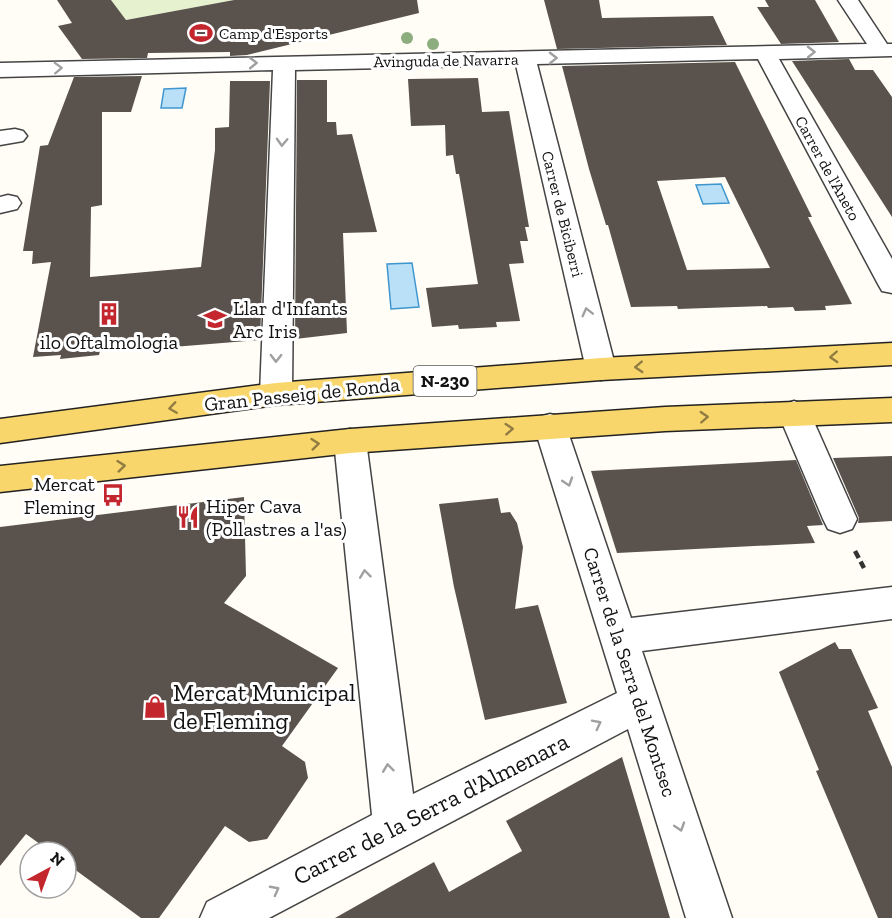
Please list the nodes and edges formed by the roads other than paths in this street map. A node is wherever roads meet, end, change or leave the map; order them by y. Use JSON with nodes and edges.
{"nodes":[{"id":1,"x":848,"y":0,"type":"edge"},
{"id":2,"x":887,"y":50,"type":"edge"},
{"id":3,"x":765,"y":53,"type":"junction"},
{"id":4,"x":525,"y":58,"type":"junction"},
{"id":5,"x":284,"y":63,"type":"junction"},
{"id":6,"x":0,"y":70,"type":"edge"},
{"id":7,"x":892,"y":284,"type":"edge"},
{"id":8,"x":892,"y":354,"type":"edge"},
{"id":9,"x":601,"y":369,"type":"junction"},
{"id":10,"x":276,"y":394,"type":"junction"},
{"id":11,"x":892,"y":410,"type":"edge"},
{"id":12,"x":794,"y":413,"type":"junction"},
{"id":13,"x":550,"y":426,"type":"junction"},
{"id":14,"x":0,"y":430,"type":"edge"},
{"id":15,"x":350,"y":441,"type":"junction"},
{"id":16,"x":0,"y":479,"type":"edge"},
{"id":17,"x":840,"y":519,"type":"dead end"},
{"id":18,"x":888,"y":610,"type":"edge"},
{"id":19,"x":618,"y":637,"type":"junction"},
{"id":20,"x":640,"y":702,"type":"junction"},
{"id":21,"x":395,"y":826,"type":"junction"},
{"id":22,"x":223,"y":918,"type":"edge"},
{"id":23,"x":709,"y":918,"type":"edge"}],
"edges":[{"from":1,"to":2,"type":"street"},
{"from":3,"to":2,"type":"street","name":"Avinguda de Navarra","one_way":true},
{"from":4,"to":3,"type":"street","name":"Avinguda de Navarra","one_way":true},
{"from":3,"to":7,"type":"street","name":"Carrer de l'Aneto"},
{"from":4,"to":5,"type":"street","name":"Avinguda de Navarra"},
{"from":9,"to":4,"type":"street","name":"Carrer de Biciberri","one_way":true},
{"from":6,"to":5,"type":"street","name":"Avinguda de Navarra","one_way":true},
{"from":5,"to":10,"type":"street","one_way":true},
{"from":8,"to":9,"type":"main road","name":"Gran Passeig de Ronda","number":"N-230","one_way":true},
{"from":9,"to":10,"type":"main road","name":"Gran Passeig de Ronda","number":"N-230"},
{"from":10,"to":14,"type":"main road","name":"Gran Passeig de Ronda","number":"N-230","one_way":true},
{"from":11,"to":12,"type":"main road"},
{"from":13,"to":12,"type":"main road","one_way":true},
{"from":12,"to":17,"type":"street"},
{"from":15,"to":13,"type":"main road","one_way":true},
{"from":13,"to":19,"type":"street","name":"Carrer de la Serra del Montsec","one_way":true},
{"from":16,"to":15,"type":"main road","one_way":true},
{"from":21,"to":15,"type":"street","one_way":true},
{"from":18,"to":19,"type":"street"},
{"from":19,"to":20,"type":"street","name":"Carrer de la Serra del Montsec"},
{"from":21,"to":20,"type":"street","name":"Carrer de la Serra d'Almenara","one_way":true},
{"from":20,"to":23,"type":"street","name":"Carrer de la Serra del Montsec","one_way":true},
{"from":22,"to":21,"type":"street","name":"Carrer de la Serra d'Almenara","one_way":true}]}
